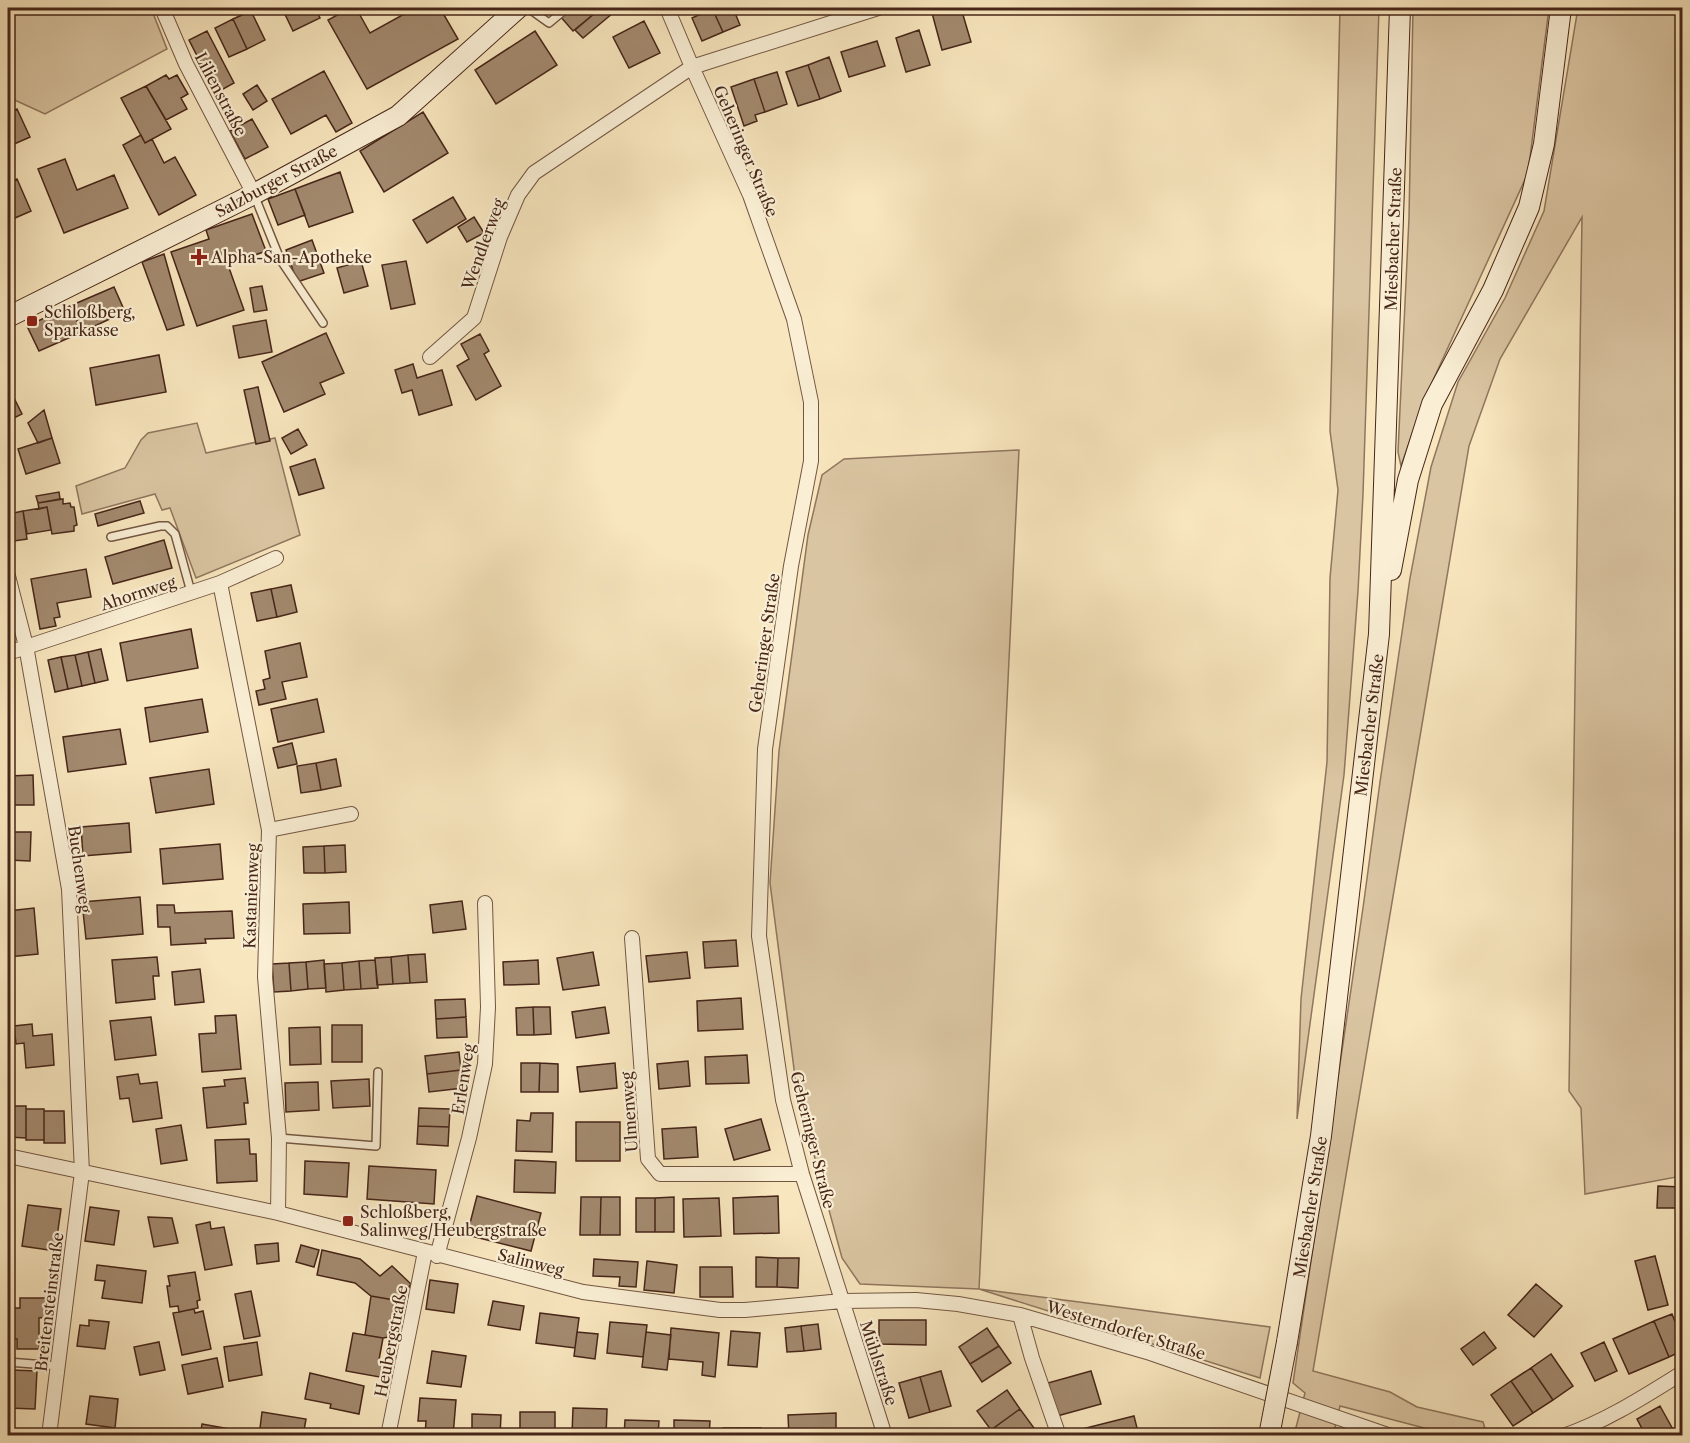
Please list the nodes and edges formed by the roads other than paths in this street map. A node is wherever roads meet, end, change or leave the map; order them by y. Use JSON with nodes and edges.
{"nodes":[{"id":1,"x":162,"y":8,"type":"edge"},
{"id":2,"x":518,"y":8,"type":"edge"},
{"id":3,"x":528,"y":8,"type":"edge"},
{"id":4,"x":567,"y":8,"type":"edge"},
{"id":5,"x":667,"y":8,"type":"edge"},
{"id":6,"x":878,"y":8,"type":"edge"},
{"id":7,"x":1400,"y":8,"type":"edge"},
{"id":8,"x":1560,"y":8,"type":"edge"},
{"id":9,"x":692,"y":67,"type":"junction"},
{"id":10,"x":254,"y":194,"type":"junction"},
{"id":11,"x":8,"y":317,"type":"edge"},
{"id":12,"x":323,"y":323,"type":"dead end"},
{"id":13,"x":430,"y":357,"type":"dead end"},
{"id":14,"x":111,"y":537,"type":"dead end"},
{"id":15,"x":276,"y":558,"type":"dead end"},
{"id":16,"x":8,"y":576,"type":"edge"},
{"id":17,"x":220,"y":583,"type":"junction"},
{"id":18,"x":191,"y":592,"type":"junction"},
{"id":19,"x":1379,"y":634,"type":"junction"},
{"id":20,"x":26,"y":646,"type":"junction"},
{"id":21,"x":8,"y":653,"type":"edge"},
{"id":22,"x":351,"y":814,"type":"dead end"},
{"id":23,"x":269,"y":830,"type":"junction"},
{"id":24,"x":485,"y":903,"type":"dead end"},
{"id":25,"x":632,"y":938,"type":"dead end"},
{"id":26,"x":378,"y":1072,"type":"dead end"},
{"id":27,"x":279,"y":1138,"type":"junction"},
{"id":28,"x":8,"y":1156,"type":"edge"},
{"id":29,"x":82,"y":1172,"type":"junction"},
{"id":30,"x":802,"y":1174,"type":"junction"},
{"id":31,"x":278,"y":1213,"type":"junction"},
{"id":32,"x":431,"y":1254,"type":"junction"},
{"id":33,"x":842,"y":1301,"type":"junction"},
{"id":34,"x":1020,"y":1315,"type":"junction"},
{"id":35,"x":8,"y":1362,"type":"edge"},
{"id":36,"x":58,"y":1366,"type":"junction"},
{"id":37,"x":1683,"y":1373,"type":"edge"},
{"id":38,"x":1567,"y":1435,"type":"edge"},
{"id":39,"x":49,"y":1436,"type":"edge"},
{"id":40,"x":388,"y":1436,"type":"edge"},
{"id":41,"x":885,"y":1436,"type":"edge"},
{"id":42,"x":1059,"y":1436,"type":"edge"},
{"id":43,"x":1269,"y":1436,"type":"edge"},
{"id":44,"x":1391,"y":1436,"type":"edge"}],
"edges":[{"from":1,"to":10,"type":"street","name":"Lilienstraße"},
{"from":2,"to":10,"type":"main road","name":"Salzburger Straße"},
{"from":3,"to":4,"type":"lane"},
{"from":5,"to":9,"type":"street","name":"Geheringer Straße"},
{"from":6,"to":9,"type":"street","name":"Wendlerweg"},
{"from":7,"to":19,"type":"main road","name":"Miesbacher Straße"},
{"from":8,"to":19,"type":"main road"},
{"from":9,"to":13,"type":"street","name":"Wendlerweg"},
{"from":9,"to":30,"type":"street","name":"Geheringer Straße"},
{"from":10,"to":11,"type":"main road","name":"Salzburger Straße"},
{"from":10,"to":12,"type":"lane"},
{"from":14,"to":18,"type":"lane"},
{"from":15,"to":17,"type":"street","name":"Ahornweg"},
{"from":16,"to":20,"type":"street","name":"Buchenweg"},
{"from":17,"to":18,"type":"street","name":"Ahornweg"},
{"from":17,"to":23,"type":"street","name":"Kastanienweg"},
{"from":18,"to":20,"type":"street","name":"Ahornweg"},
{"from":19,"to":43,"type":"main road","name":"Miesbacher Straße","bridge":true},
{"from":20,"to":21,"type":"street","name":"Ahornweg"},
{"from":20,"to":29,"type":"street","name":"Buchenweg"},
{"from":22,"to":23,"type":"street"},
{"from":23,"to":27,"type":"street","name":"Kastanienweg"},
{"from":24,"to":32,"type":"street","name":"Erlenweg"},
{"from":25,"to":30,"type":"street","name":"Ulmenweg"},
{"from":26,"to":27,"type":"lane"},
{"from":27,"to":31,"type":"street","name":"Kastanienweg"},
{"from":28,"to":29,"type":"street","name":"Salinweg"},
{"from":29,"to":31,"type":"street","name":"Salinweg"},
{"from":29,"to":36,"type":"street","name":"Breitensteinstraße"},
{"from":30,"to":33,"type":"street","name":"Geheringer Straße"},
{"from":31,"to":32,"type":"street","name":"Salinweg"},
{"from":32,"to":33,"type":"street","name":"Salinweg"},
{"from":32,"to":40,"type":"street","name":"Heubergstraße"},
{"from":33,"to":34,"type":"street","name":"Westerndorfer Straße"},
{"from":33,"to":41,"type":"street","name":"Mühlstraße"},
{"from":34,"to":42,"type":"street"},
{"from":34,"to":44,"type":"street","name":"Westerndorfer Straße"},
{"from":35,"to":36,"type":"lane"},
{"from":36,"to":39,"type":"street","name":"Breitensteinstraße"},
{"from":37,"to":38,"type":"street"}]}
